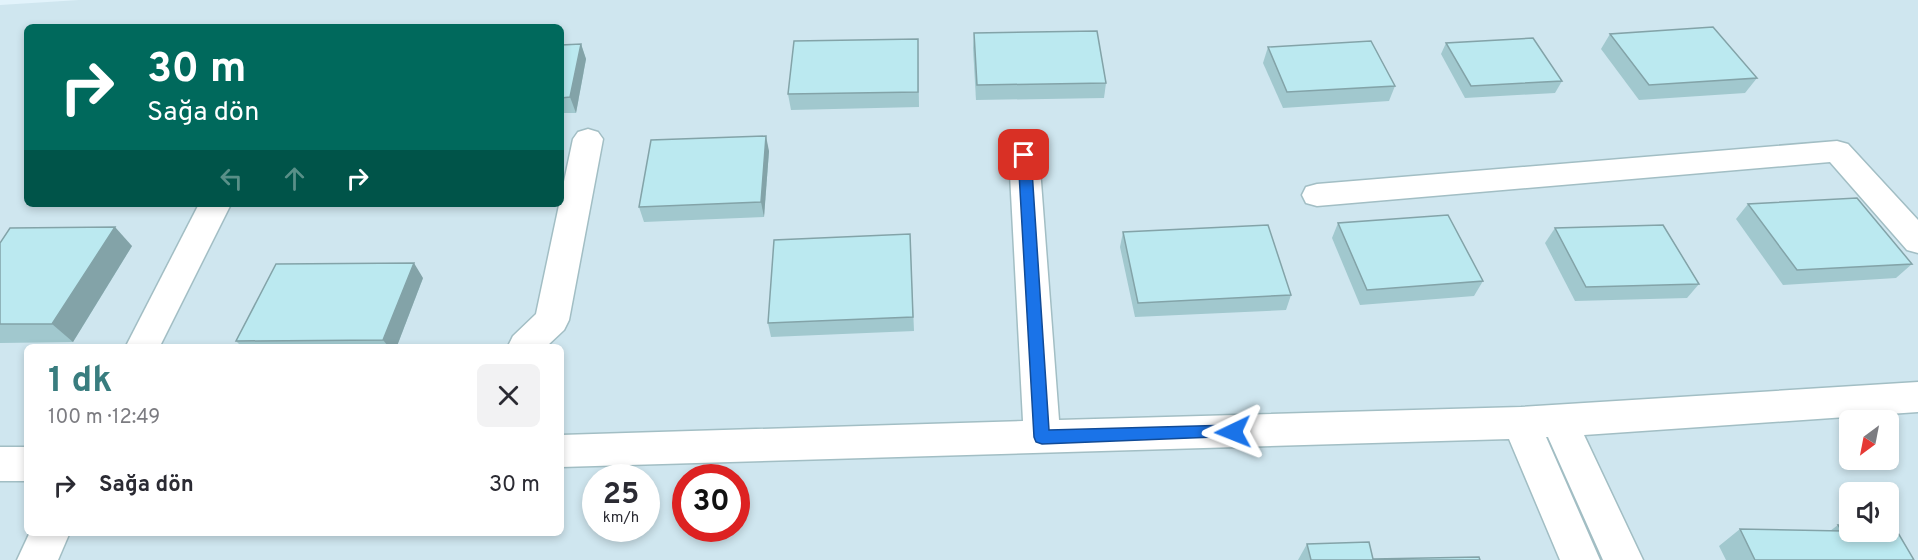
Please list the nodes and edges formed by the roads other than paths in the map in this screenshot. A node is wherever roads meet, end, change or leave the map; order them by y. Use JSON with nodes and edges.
{"nodes":[{"id":1,"x":588,"y":139,"type":"dead end"},
{"id":2,"x":1024,"y":155,"type":"dead end"},
{"id":3,"x":1317,"y":195,"type":"dead end"},
{"id":4,"x":213,"y":207,"type":"edge"},
{"id":5,"x":1918,"y":241,"type":"edge"},
{"id":6,"x":144,"y":344,"type":"edge"},
{"id":7,"x":527,"y":344,"type":"edge"},
{"id":8,"x":1918,"y":397,"type":"edge"},
{"id":9,"x":1559,"y":420,"type":"junction"},
{"id":10,"x":1521,"y":423,"type":"junction"},
{"id":11,"x":1042,"y":437,"type":"junction"},
{"id":12,"x":564,"y":451,"type":"edge"},
{"id":13,"x":0,"y":464,"type":"edge"},
{"id":14,"x":24,"y":464,"type":"edge"},
{"id":15,"x":49,"y":536,"type":"edge"},
{"id":16,"x":38,"y":560,"type":"edge"},
{"id":17,"x":1580,"y":560,"type":"edge"},
{"id":18,"x":1623,"y":560,"type":"edge"}],
"edges":[{"from":1,"to":7,"type":"street"},
{"from":2,"to":11,"type":"street"},
{"from":3,"to":5,"type":"street"},
{"from":4,"to":6,"type":"street"},
{"from":8,"to":9,"type":"street"},
{"from":9,"to":10,"type":"street"},
{"from":9,"to":18,"type":"street"},
{"from":10,"to":11,"type":"street"},
{"from":10,"to":17,"type":"street"},
{"from":11,"to":12,"type":"street"},
{"from":13,"to":14,"type":"street"},
{"from":15,"to":16,"type":"street"}]}
